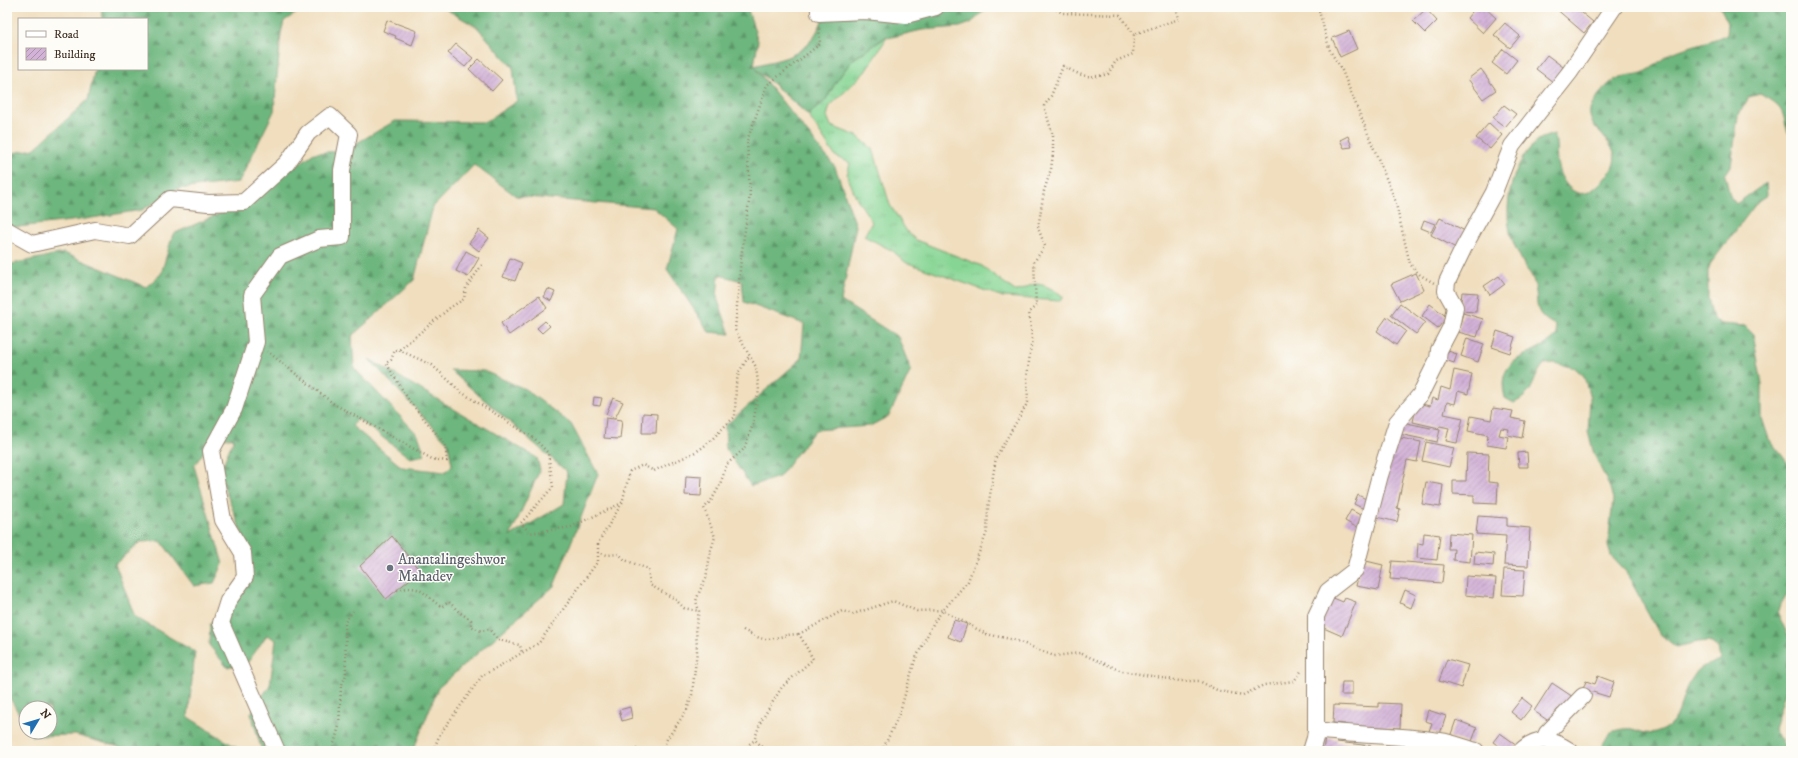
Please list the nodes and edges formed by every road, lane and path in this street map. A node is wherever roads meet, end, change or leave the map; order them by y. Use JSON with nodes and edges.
{"nodes":[{"id":1,"x":936,"y":7,"type":"edge"},
{"id":2,"x":1053,"y":7,"type":"edge"},
{"id":3,"x":1176,"y":7,"type":"edge"},
{"id":4,"x":1318,"y":7,"type":"edge"},
{"id":5,"x":1614,"y":7,"type":"edge"},
{"id":6,"x":819,"y":10,"type":"edge"},
{"id":7,"x":1134,"y":34,"type":"junction"},
{"id":8,"x":7,"y":230,"type":"edge"},
{"id":9,"x":482,"y":265,"type":"dead end"},
{"id":10,"x":1446,"y":291,"type":"junction"},
{"id":11,"x":256,"y":342,"type":"junction"},
{"id":12,"x":398,"y":350,"type":"junction"},
{"id":13,"x":749,"y":356,"type":"junction"},
{"id":14,"x":622,"y":504,"type":"junction"},
{"id":15,"x":598,"y":552,"type":"junction"},
{"id":16,"x":397,"y":590,"type":"dead end"},
{"id":17,"x":942,"y":610,"type":"junction"},
{"id":18,"x":353,"y":611,"type":"dead end"},
{"id":19,"x":699,"y":611,"type":"junction"},
{"id":20,"x":743,"y":630,"type":"dead end"},
{"id":21,"x":799,"y":634,"type":"junction"},
{"id":22,"x":522,"y":653,"type":"junction"},
{"id":23,"x":1305,"y":665,"type":"dead end"},
{"id":24,"x":1583,"y":696,"type":"dead end"},
{"id":25,"x":1316,"y":730,"type":"junction"},
{"id":26,"x":755,"y":738,"type":"dead end"},
{"id":27,"x":1544,"y":739,"type":"junction"},
{"id":28,"x":636,"y":749,"type":"dead end"},
{"id":29,"x":277,"y":751,"type":"edge"},
{"id":30,"x":332,"y":751,"type":"edge"},
{"id":31,"x":433,"y":751,"type":"edge"},
{"id":32,"x":644,"y":751,"type":"edge"},
{"id":33,"x":662,"y":751,"type":"edge"},
{"id":34,"x":746,"y":751,"type":"edge"},
{"id":35,"x":767,"y":751,"type":"edge"},
{"id":36,"x":882,"y":751,"type":"edge"},
{"id":37,"x":1311,"y":751,"type":"edge"},
{"id":38,"x":1476,"y":751,"type":"edge"},
{"id":39,"x":1521,"y":751,"type":"edge"},
{"id":40,"x":1570,"y":751,"type":"edge"}],
"edges":[{"from":1,"to":6,"type":"street"},
{"from":2,"to":7,"type":"path"},
{"from":3,"to":7,"type":"path"},
{"from":4,"to":10,"type":"path"},
{"from":5,"to":10,"type":"street"},
{"from":6,"to":13,"type":"path"},
{"from":7,"to":17,"type":"path"},
{"from":8,"to":11,"type":"street"},
{"from":9,"to":12,"type":"path"},
{"from":10,"to":25,"type":"street"},
{"from":11,"to":12,"type":"path"},
{"from":11,"to":29,"type":"street"},
{"from":12,"to":14,"type":"path"},
{"from":13,"to":14,"type":"path"},
{"from":13,"to":19,"type":"path"},
{"from":14,"to":15,"type":"path"},
{"from":15,"to":19,"type":"path"},
{"from":15,"to":22,"type":"path"},
{"from":16,"to":22,"type":"path"},
{"from":17,"to":21,"type":"path"},
{"from":17,"to":23,"type":"path"},
{"from":17,"to":36,"type":"path"},
{"from":18,"to":30,"type":"path"},
{"from":19,"to":33,"type":"path"},
{"from":20,"to":21,"type":"path"},
{"from":21,"to":26,"type":"path"},
{"from":22,"to":31,"type":"path"},
{"from":24,"to":27,"type":"street"},
{"from":25,"to":37,"type":"street"},
{"from":25,"to":38,"type":"street"},
{"from":27,"to":39,"type":"street"},
{"from":27,"to":40,"type":"street"},
{"from":28,"to":32,"type":"path"},
{"from":34,"to":35,"type":"path"}]}
